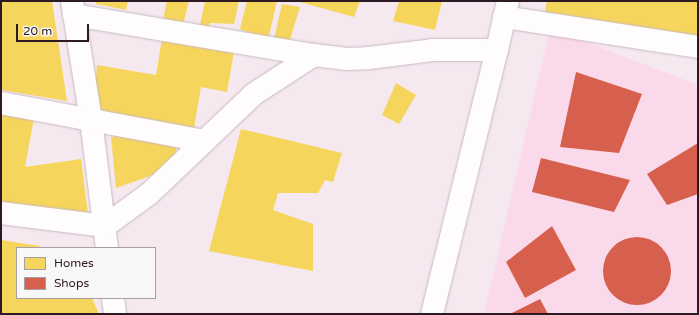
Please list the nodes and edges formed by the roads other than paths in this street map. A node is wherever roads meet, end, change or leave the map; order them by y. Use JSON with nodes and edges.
{"nodes":[{"id":1,"x":73,"y":8,"type":"edge"},
{"id":2,"x":506,"y":9,"type":"edge"},
{"id":3,"x":698,"y":47,"type":"edge"},
{"id":4,"x":498,"y":50,"type":"junction"},
{"id":5,"x":314,"y":55,"type":"junction"},
{"id":6,"x":1,"y":103,"type":"edge"},
{"id":7,"x":91,"y":120,"type":"junction"},
{"id":8,"x":204,"y":141,"type":"junction"},
{"id":9,"x":1,"y":213,"type":"edge"},
{"id":10,"x":105,"y":226,"type":"junction"},
{"id":11,"x":107,"y":247,"type":"edge"},
{"id":12,"x":113,"y":299,"type":"edge"},
{"id":13,"x":115,"y":314,"type":"edge"},
{"id":14,"x":432,"y":314,"type":"edge"}],
"edges":[{"from":1,"to":5,"type":"street"},
{"from":1,"to":7,"type":"street"},
{"from":2,"to":3,"type":"street"},
{"from":2,"to":4,"type":"street"},
{"from":4,"to":5,"type":"street"},
{"from":4,"to":14,"type":"street"},
{"from":5,"to":8,"type":"street"},
{"from":6,"to":7,"type":"street"},
{"from":7,"to":8,"type":"street"},
{"from":7,"to":10,"type":"street"},
{"from":8,"to":10,"type":"street"},
{"from":9,"to":10,"type":"street"},
{"from":10,"to":11,"type":"street"},
{"from":12,"to":13,"type":"street"}]}
